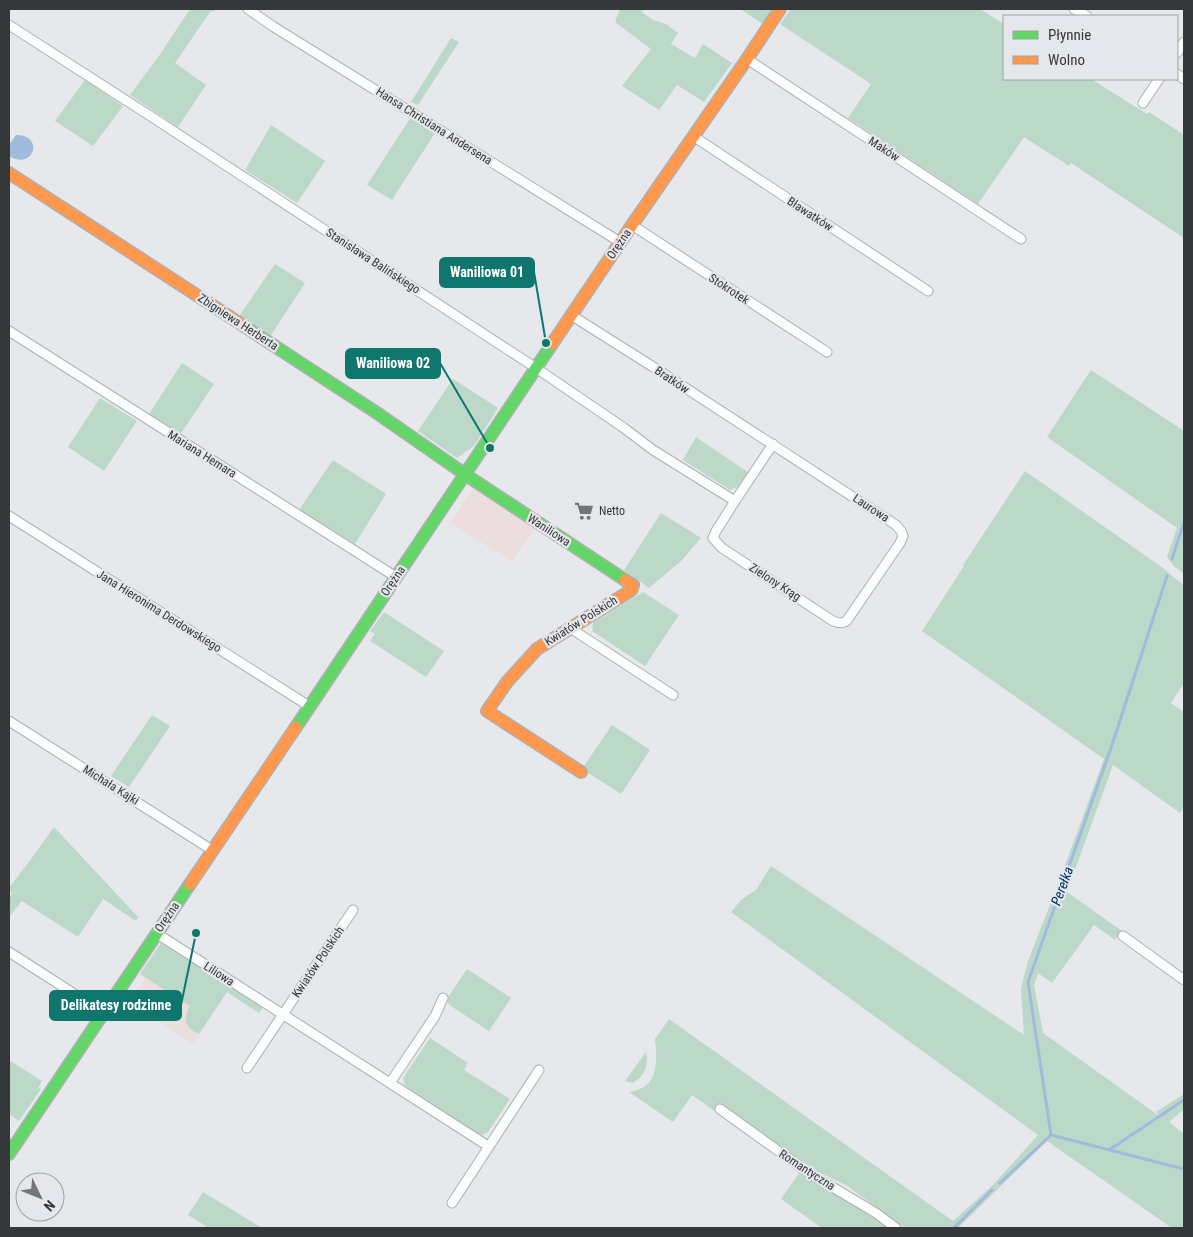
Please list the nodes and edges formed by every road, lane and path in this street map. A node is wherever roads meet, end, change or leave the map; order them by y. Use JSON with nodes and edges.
{"nodes":[{"id":1,"x":248,"y":9,"type":"edge"},
{"id":2,"x":780,"y":9,"type":"edge"},
{"id":3,"x":9,"y":25,"type":"edge"},
{"id":4,"x":747,"y":59,"type":"junction"},
{"id":5,"x":1158,"y":80,"type":"edge"},
{"id":6,"x":1142,"y":104,"type":"dead end"},
{"id":7,"x":693,"y":136,"type":"junction"},
{"id":8,"x":9,"y":174,"type":"edge"},
{"id":9,"x":632,"y":225,"type":"junction"},
{"id":10,"x":1021,"y":239,"type":"dead end"},
{"id":11,"x":620,"y":242,"type":"junction"},
{"id":12,"x":928,"y":291,"type":"dead end"},
{"id":13,"x":571,"y":315,"type":"junction"},
{"id":14,"x":9,"y":331,"type":"edge"},
{"id":15,"x":827,"y":352,"type":"dead end"},
{"id":16,"x":536,"y":368,"type":"junction"},
{"id":17,"x":773,"y":444,"type":"junction"},
{"id":18,"x":465,"y":474,"type":"junction"},
{"id":19,"x":734,"y":501,"type":"junction"},
{"id":20,"x":9,"y":516,"type":"edge"},
{"id":21,"x":396,"y":577,"type":"junction"},
{"id":22,"x":632,"y":585,"type":"joint"},
{"id":23,"x":847,"y":622,"type":"joint"},
{"id":24,"x":570,"y":628,"type":"junction"},
{"id":25,"x":673,"y":695,"type":"dead end"},
{"id":26,"x":309,"y":706,"type":"junction"},
{"id":27,"x":9,"y":721,"type":"edge"},
{"id":28,"x":581,"y":772,"type":"dead end"},
{"id":29,"x":212,"y":850,"type":"junction"},
{"id":30,"x":353,"y":910,"type":"dead end"},
{"id":31,"x":156,"y":933,"type":"junction"},
{"id":32,"x":1123,"y":936,"type":"dead end"},
{"id":33,"x":9,"y":952,"type":"edge"},
{"id":34,"x":1184,"y":980,"type":"edge"},
{"id":35,"x":443,"y":998,"type":"dead end"},
{"id":36,"x":104,"y":1013,"type":"junction"},
{"id":37,"x":283,"y":1014,"type":"junction"},
{"id":38,"x":247,"y":1068,"type":"dead end"},
{"id":39,"x":539,"y":1070,"type":"dead end"},
{"id":40,"x":390,"y":1082,"type":"junction"},
{"id":41,"x":720,"y":1109,"type":"dead end"},
{"id":42,"x":488,"y":1146,"type":"junction"},
{"id":43,"x":9,"y":1154,"type":"edge"},
{"id":44,"x":452,"y":1203,"type":"dead end"},
{"id":45,"x":896,"y":1228,"type":"edge"}],
"edges":[{"from":1,"to":11,"type":"street","name":"Hansa Christiana Andersena"},
{"from":2,"to":4,"type":"street","name":"Orężna"},
{"from":3,"to":16,"type":"street","name":"Stanisława Balińskiego"},
{"from":4,"to":7,"type":"street","name":"Orężna"},
{"from":4,"to":10,"type":"street","name":"Maków"},
{"from":5,"to":6,"type":"street"},
{"from":7,"to":9,"type":"street","name":"Orężna"},
{"from":7,"to":12,"type":"street","name":"Bławatków"},
{"from":8,"to":18,"type":"street","name":"Zbigniewa Herberta"},
{"from":9,"to":11,"type":"street","name":"Orężna"},
{"from":9,"to":15,"type":"street","name":"Stokrotek"},
{"from":11,"to":13,"type":"street","name":"Orężna"},
{"from":13,"to":16,"type":"street","name":"Orężna"},
{"from":13,"to":17,"type":"street","name":"Bratków"},
{"from":14,"to":21,"type":"street","name":"Mariana Hemara"},
{"from":16,"to":18,"type":"street","name":"Orężna"},
{"from":16,"to":19,"type":"street","name":"Stanisława Balińskiego"},
{"from":17,"to":19,"type":"street"},
{"from":17,"to":23,"type":"street","name":"Laurowa"},
{"from":18,"to":21,"type":"street","name":"Orężna"},
{"from":18,"to":22,"type":"street","name":"Waniliowa"},
{"from":19,"to":23,"type":"street","name":"Zielony Krąg"},
{"from":20,"to":26,"type":"street","name":"Jana Hieronima Derdowskiego"},
{"from":21,"to":26,"type":"street","name":"Orężna"},
{"from":22,"to":24,"type":"street","name":"Kwiatów Polskich"},
{"from":24,"to":25,"type":"street"},
{"from":24,"to":28,"type":"street","name":"Kwiatów Polskich"},
{"from":26,"to":29,"type":"street","name":"Orężna"},
{"from":27,"to":29,"type":"street","name":"Michała Kajki"},
{"from":29,"to":31,"type":"street","name":"Orężna"},
{"from":30,"to":37,"type":"street","name":"Kwiatów Polskich"},
{"from":31,"to":36,"type":"street","name":"Orężna"},
{"from":31,"to":37,"type":"street","name":"Liliowa"},
{"from":32,"to":34,"type":"street"},
{"from":33,"to":36,"type":"street"},
{"from":35,"to":40,"type":"street"},
{"from":36,"to":43,"type":"street","name":"Orężna"},
{"from":37,"to":38,"type":"street"},
{"from":37,"to":40,"type":"street","name":"Liliowa"},
{"from":39,"to":42,"type":"street"},
{"from":40,"to":42,"type":"street","name":"Liliowa"},
{"from":41,"to":45,"type":"street","name":"Romantyczna"},
{"from":42,"to":44,"type":"street"}]}
